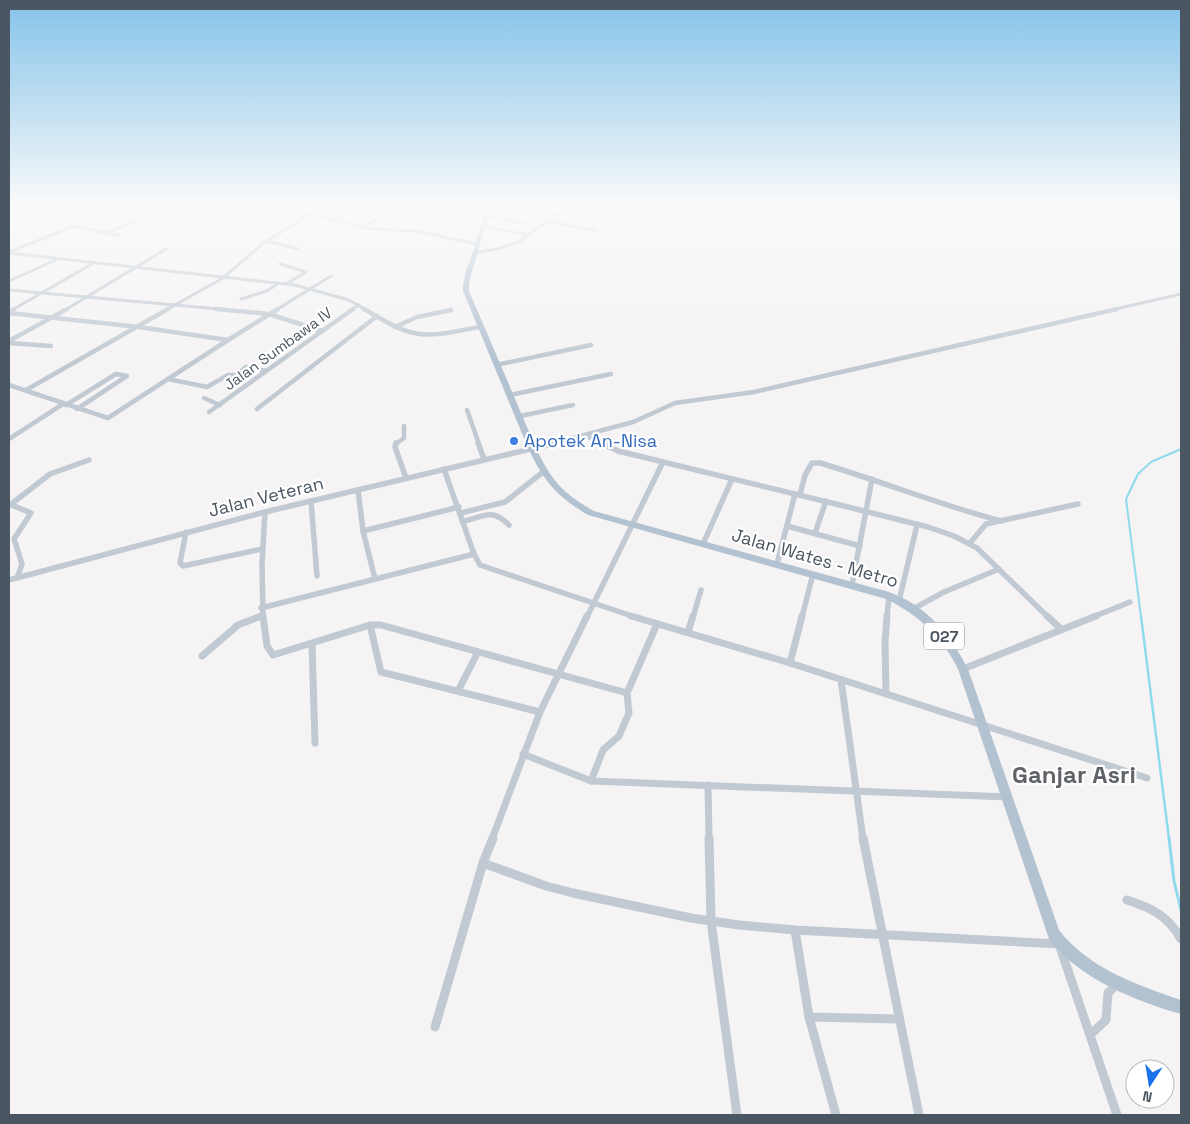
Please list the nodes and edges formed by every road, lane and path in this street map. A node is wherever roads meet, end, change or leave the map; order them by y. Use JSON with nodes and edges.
{"nodes":[{"id":1,"x":46,"y":258,"type":"edge"},
{"id":2,"x":151,"y":258,"type":"edge"},
{"id":3,"x":246,"y":258,"type":"edge"},
{"id":4,"x":474,"y":258,"type":"edge"},
{"id":5,"x":56,"y":260,"type":"junction"},
{"id":6,"x":92,"y":264,"type":"junction"},
{"id":7,"x":280,"y":264,"type":"dead end"},
{"id":8,"x":135,"y":269,"type":"junction"},
{"id":9,"x":9,"y":274,"type":"edge"},
{"id":10,"x":331,"y":276,"type":"dead end"},
{"id":11,"x":17,"y":277,"type":"junction"},
{"id":12,"x":223,"y":278,"type":"junction"},
{"id":13,"x":9,"y":281,"type":"edge"},
{"id":14,"x":279,"y":283,"type":"junction"},
{"id":15,"x":286,"y":284,"type":"junction"},
{"id":16,"x":309,"y":288,"type":"junction"},
{"id":17,"x":9,"y":290,"type":"edge"},
{"id":18,"x":43,"y":293,"type":"junction"},
{"id":19,"x":1181,"y":294,"type":"edge"},
{"id":20,"x":87,"y":298,"type":"junction"},
{"id":21,"x":241,"y":299,"type":"dead end"},
{"id":22,"x":360,"y":304,"type":"junction"},
{"id":23,"x":174,"y":307,"type":"junction"},
{"id":24,"x":451,"y":310,"type":"dead end"},
{"id":25,"x":9,"y":312,"type":"edge"},
{"id":26,"x":270,"y":314,"type":"junction"},
{"id":27,"x":377,"y":316,"type":"junction"},
{"id":28,"x":52,"y":317,"type":"junction"},
{"id":29,"x":395,"y":327,"type":"junction"},
{"id":30,"x":480,"y":327,"type":"junction"},
{"id":31,"x":139,"y":328,"type":"junction"},
{"id":32,"x":322,"y":331,"type":"junction"},
{"id":33,"x":228,"y":340,"type":"junction"},
{"id":34,"x":9,"y":342,"type":"edge"},
{"id":35,"x":590,"y":345,"type":"dead end"},
{"id":36,"x":51,"y":346,"type":"dead end"},
{"id":37,"x":496,"y":365,"type":"junction"},
{"id":38,"x":266,"y":372,"type":"junction"},
{"id":39,"x":611,"y":374,"type":"dead end"},
{"id":40,"x":168,"y":379,"type":"junction"},
{"id":41,"x":9,"y":385,"type":"edge"},
{"id":42,"x":26,"y":390,"type":"junction"},
{"id":43,"x":510,"y":395,"type":"junction"},
{"id":44,"x":204,"y":398,"type":"dead end"},
{"id":45,"x":64,"y":405,"type":"junction"},
{"id":46,"x":220,"y":405,"type":"junction"},
{"id":47,"x":573,"y":405,"type":"dead end"},
{"id":48,"x":77,"y":409,"type":"junction"},
{"id":49,"x":257,"y":409,"type":"dead end"},
{"id":50,"x":467,"y":410,"type":"dead end"},
{"id":51,"x":209,"y":412,"type":"dead end"},
{"id":52,"x":520,"y":416,"type":"junction"},
{"id":53,"x":404,"y":426,"type":"dead end"},
{"id":54,"x":586,"y":436,"type":"junction"},
{"id":55,"x":9,"y":439,"type":"edge"},
{"id":56,"x":532,"y":448,"type":"junction"},
{"id":57,"x":484,"y":459,"type":"junction"},
{"id":58,"x":88,"y":460,"type":"dead end"},
{"id":59,"x":663,"y":462,"type":"junction"},
{"id":60,"x":444,"y":469,"type":"junction"},
{"id":61,"x":543,"y":472,"type":"junction"},
{"id":62,"x":406,"y":478,"type":"junction"},
{"id":63,"x":732,"y":479,"type":"junction"},
{"id":64,"x":872,"y":479,"type":"junction"},
{"id":65,"x":358,"y":490,"type":"junction"},
{"id":66,"x":798,"y":494,"type":"junction"},
{"id":67,"x":311,"y":501,"type":"junction"},
{"id":68,"x":826,"y":501,"type":"junction"},
{"id":69,"x":10,"y":504,"type":"edge"},
{"id":70,"x":1078,"y":504,"type":"dead end"},
{"id":71,"x":460,"y":510,"type":"junction"},
{"id":72,"x":265,"y":512,"type":"junction"},
{"id":73,"x":866,"y":512,"type":"junction"},
{"id":74,"x":464,"y":521,"type":"junction"},
{"id":75,"x":1001,"y":521,"type":"junction"},
{"id":76,"x":509,"y":525,"type":"dead end"},
{"id":77,"x":631,"y":525,"type":"junction"},
{"id":78,"x":918,"y":525,"type":"junction"},
{"id":79,"x":787,"y":526,"type":"junction"},
{"id":80,"x":363,"y":531,"type":"junction"},
{"id":81,"x":186,"y":532,"type":"junction"},
{"id":82,"x":815,"y":533,"type":"junction"},
{"id":83,"x":970,"y":543,"type":"junction"},
{"id":84,"x":702,"y":544,"type":"junction"},
{"id":85,"x":860,"y":546,"type":"junction"},
{"id":86,"x":262,"y":549,"type":"junction"},
{"id":87,"x":474,"y":554,"type":"junction"},
{"id":88,"x":777,"y":564,"type":"junction"},
{"id":89,"x":999,"y":569,"type":"junction"},
{"id":90,"x":813,"y":574,"type":"junction"},
{"id":91,"x":317,"y":576,"type":"dead end"},
{"id":92,"x":19,"y":578,"type":"junction"},
{"id":93,"x":375,"y":579,"type":"junction"},
{"id":94,"x":9,"y":580,"type":"edge"},
{"id":95,"x":852,"y":585,"type":"junction"},
{"id":96,"x":701,"y":590,"type":"dead end"},
{"id":97,"x":888,"y":596,"type":"junction"},
{"id":98,"x":899,"y":601,"type":"junction"},
{"id":99,"x":594,"y":602,"type":"junction"},
{"id":100,"x":1130,"y":602,"type":"dead end"},
{"id":101,"x":913,"y":609,"type":"junction"},
{"id":102,"x":262,"y":611,"type":"junction"},
{"id":103,"x":657,"y":624,"type":"junction"},
{"id":104,"x":370,"y":626,"type":"junction"},
{"id":105,"x":1061,"y":629,"type":"junction"},
{"id":106,"x":688,"y":632,"type":"junction"},
{"id":107,"x":312,"y":644,"type":"junction"},
{"id":108,"x":478,"y":652,"type":"junction"},
{"id":109,"x":202,"y":656,"type":"dead end"},
{"id":110,"x":790,"y":663,"type":"junction"},
{"id":111,"x":963,"y":668,"type":"junction"},
{"id":112,"x":559,"y":673,"type":"junction"},
{"id":113,"x":840,"y":680,"type":"junction"},
{"id":114,"x":458,"y":691,"type":"junction"},
{"id":115,"x":627,"y":693,"type":"junction"},
{"id":116,"x":886,"y":694,"type":"junction"},
{"id":117,"x":540,"y":712,"type":"junction"},
{"id":118,"x":983,"y":725,"type":"junction"},
{"id":119,"x":315,"y":743,"type":"dead end"},
{"id":120,"x":523,"y":754,"type":"junction"},
{"id":121,"x":1147,"y":778,"type":"dead end"},
{"id":122,"x":591,"y":781,"type":"junction"},
{"id":123,"x":708,"y":785,"type":"junction"},
{"id":124,"x":855,"y":790,"type":"junction"},
{"id":125,"x":1008,"y":797,"type":"junction"},
{"id":126,"x":483,"y":863,"type":"junction"},
{"id":127,"x":1127,"y":900,"type":"dead end"},
{"id":128,"x":711,"y":921,"type":"junction"},
{"id":129,"x":795,"y":930,"type":"junction"},
{"id":130,"x":881,"y":934,"type":"junction"},
{"id":131,"x":1181,"y":939,"type":"edge"},
{"id":132,"x":1059,"y":944,"type":"junction"},
{"id":133,"x":1120,"y":982,"type":"junction"},
{"id":134,"x":1181,"y":1007,"type":"edge"},
{"id":135,"x":809,"y":1017,"type":"junction"},
{"id":136,"x":899,"y":1019,"type":"junction"},
{"id":137,"x":435,"y":1027,"type":"dead end"},
{"id":138,"x":1090,"y":1035,"type":"junction"},
{"id":139,"x":737,"y":1115,"type":"edge"},
{"id":140,"x":836,"y":1115,"type":"edge"},
{"id":141,"x":919,"y":1115,"type":"edge"},
{"id":142,"x":1117,"y":1115,"type":"edge"}],
"edges":[{"from":1,"to":5,"type":"street"},
{"from":2,"to":8,"type":"street"},
{"from":3,"to":12,"type":"street"},
{"from":4,"to":30,"type":"main road","name":"Jalan Wates - Metro"},
{"from":5,"to":6,"type":"street"},
{"from":5,"to":11,"type":"street"},
{"from":6,"to":8,"type":"street"},
{"from":6,"to":18,"type":"street"},
{"from":7,"to":15,"type":"street"},
{"from":8,"to":12,"type":"street"},
{"from":8,"to":20,"type":"street"},
{"from":9,"to":11,"type":"street"},
{"from":10,"to":16,"type":"street"},
{"from":11,"to":13,"type":"street"},
{"from":12,"to":14,"type":"street"},
{"from":12,"to":23,"type":"street"},
{"from":14,"to":15,"type":"street"},
{"from":14,"to":21,"type":"street"},
{"from":15,"to":16,"type":"street"},
{"from":16,"to":22,"type":"street"},
{"from":16,"to":26,"type":"street"},
{"from":17,"to":18,"type":"street"},
{"from":18,"to":20,"type":"street"},
{"from":18,"to":25,"type":"street"},
{"from":19,"to":54,"type":"street","name":"Jalan Veteran"},
{"from":20,"to":23,"type":"street"},
{"from":20,"to":28,"type":"street"},
{"from":22,"to":27,"type":"street"},
{"from":22,"to":32,"type":"street","name":"Jalan Sumbawa IV"},
{"from":23,"to":26,"type":"street"},
{"from":23,"to":31,"type":"street"},
{"from":24,"to":29,"type":"street"},
{"from":25,"to":28,"type":"street"},
{"from":26,"to":32,"type":"street"},
{"from":26,"to":33,"type":"street"},
{"from":27,"to":29,"type":"street"},
{"from":27,"to":49,"type":"street"},
{"from":28,"to":31,"type":"street"},
{"from":28,"to":34,"type":"street"},
{"from":29,"to":30,"type":"street"},
{"from":30,"to":37,"type":"main road","name":"Jalan Wates - Metro"},
{"from":31,"to":33,"type":"street"},
{"from":31,"to":42,"type":"street"},
{"from":32,"to":38,"type":"street","name":"Jalan Sumbawa IV"},
{"from":33,"to":40,"type":"street"},
{"from":34,"to":36,"type":"street"},
{"from":35,"to":37,"type":"street"},
{"from":37,"to":43,"type":"main road","name":"Jalan Wates - Metro"},
{"from":38,"to":40,"type":"street"},
{"from":38,"to":46,"type":"street","name":"Jalan Sumbawa IV"},
{"from":39,"to":43,"type":"street"},
{"from":40,"to":48,"type":"street"},
{"from":41,"to":42,"type":"street"},
{"from":42,"to":45,"type":"street"},
{"from":43,"to":52,"type":"main road","name":"Jalan Wates - Metro"},
{"from":44,"to":46,"type":"street"},
{"from":45,"to":48,"type":"street"},
{"from":45,"to":48,"type":"street"},
{"from":45,"to":55,"type":"street"},
{"from":46,"to":51,"type":"street","name":"Jalan Sumbawa IV"},
{"from":47,"to":52,"type":"street"},
{"from":50,"to":57,"type":"street"},
{"from":52,"to":56,"type":"main road","name":"Jalan Wates - Metro"},
{"from":53,"to":62,"type":"street"},
{"from":54,"to":56,"type":"street","name":"Jalan Veteran"},
{"from":54,"to":59,"type":"street"},
{"from":56,"to":57,"type":"street","name":"Jalan Veteran"},
{"from":56,"to":61,"type":"main road","name":"Jalan Wates - Metro","number":"027"},
{"from":57,"to":60,"type":"street","name":"Jalan Veteran"},
{"from":58,"to":69,"type":"street"},
{"from":59,"to":63,"type":"street"},
{"from":59,"to":77,"type":"street"},
{"from":60,"to":62,"type":"street","name":"Jalan Veteran"},
{"from":60,"to":71,"type":"street"},
{"from":61,"to":71,"type":"street"},
{"from":61,"to":77,"type":"main road","name":"Jalan Wates - Metro","number":"027"},
{"from":62,"to":65,"type":"street","name":"Jalan Veteran"},
{"from":63,"to":66,"type":"street"},
{"from":63,"to":84,"type":"street"},
{"from":64,"to":66,"type":"street"},
{"from":64,"to":73,"type":"street"},
{"from":64,"to":75,"type":"street"},
{"from":65,"to":67,"type":"street","name":"Jalan Veteran"},
{"from":65,"to":80,"type":"street"},
{"from":66,"to":68,"type":"street"},
{"from":66,"to":79,"type":"street"},
{"from":67,"to":72,"type":"street","name":"Jalan Veteran"},
{"from":67,"to":91,"type":"street"},
{"from":68,"to":73,"type":"street"},
{"from":68,"to":82,"type":"street"},
{"from":69,"to":92,"type":"street"},
{"from":70,"to":75,"type":"street"},
{"from":71,"to":74,"type":"street"},
{"from":71,"to":80,"type":"street"},
{"from":72,"to":81,"type":"street","name":"Jalan Veteran"},
{"from":72,"to":86,"type":"street"},
{"from":73,"to":78,"type":"street"},
{"from":73,"to":85,"type":"street"},
{"from":74,"to":76,"type":"street"},
{"from":74,"to":87,"type":"street"},
{"from":75,"to":83,"type":"street"},
{"from":77,"to":84,"type":"main road","name":"Jalan Wates - Metro","number":"027"},
{"from":77,"to":99,"type":"street"},
{"from":78,"to":83,"type":"street"},
{"from":78,"to":98,"type":"street"},
{"from":79,"to":82,"type":"street"},
{"from":79,"to":88,"type":"street"},
{"from":80,"to":93,"type":"street"},
{"from":81,"to":86,"type":"street"},
{"from":81,"to":92,"type":"street","name":"Jalan Veteran"},
{"from":82,"to":85,"type":"street"},
{"from":83,"to":89,"type":"street"},
{"from":84,"to":88,"type":"main road","name":"Jalan Wates - Metro","number":"027"},
{"from":85,"to":95,"type":"street"},
{"from":86,"to":102,"type":"street"},
{"from":87,"to":93,"type":"street"},
{"from":87,"to":99,"type":"street"},
{"from":88,"to":90,"type":"main road","name":"Jalan Wates - Metro","number":"027"},
{"from":89,"to":101,"type":"street"},
{"from":89,"to":105,"type":"street"},
{"from":90,"to":95,"type":"main road","name":"Jalan Wates - Metro","number":"027"},
{"from":90,"to":110,"type":"street"},
{"from":92,"to":94,"type":"street","name":"Jalan Veteran"},
{"from":93,"to":102,"type":"street"},
{"from":95,"to":97,"type":"main road","name":"Jalan Wates - Metro","number":"027"},
{"from":96,"to":106,"type":"street"},
{"from":97,"to":98,"type":"main road","name":"Jalan Wates - Metro","number":"027"},
{"from":97,"to":116,"type":"street"},
{"from":98,"to":101,"type":"main road","name":"Jalan Wates - Metro","number":"027"},
{"from":99,"to":103,"type":"street"},
{"from":99,"to":112,"type":"street"},
{"from":100,"to":105,"type":"street"},
{"from":101,"to":111,"type":"main road","name":"Jalan Wates - Metro","number":"027"},
{"from":102,"to":107,"type":"street"},
{"from":102,"to":109,"type":"street"},
{"from":103,"to":106,"type":"street"},
{"from":103,"to":115,"type":"street"},
{"from":104,"to":107,"type":"street"},
{"from":104,"to":108,"type":"street"},
{"from":104,"to":114,"type":"street"},
{"from":105,"to":111,"type":"street"},
{"from":106,"to":110,"type":"street"},
{"from":107,"to":119,"type":"street"},
{"from":108,"to":112,"type":"street"},
{"from":108,"to":114,"type":"street"},
{"from":110,"to":113,"type":"street"},
{"from":111,"to":118,"type":"main road","name":"Jalan Wates - Metro","number":"027"},
{"from":112,"to":115,"type":"street"},
{"from":112,"to":117,"type":"street"},
{"from":113,"to":116,"type":"street"},
{"from":113,"to":124,"type":"street"},
{"from":114,"to":117,"type":"street"},
{"from":115,"to":122,"type":"street"},
{"from":116,"to":118,"type":"street"},
{"from":117,"to":120,"type":"street"},
{"from":118,"to":121,"type":"street"},
{"from":118,"to":125,"type":"main road","name":"Jalan Wates - Metro","number":"027"},
{"from":120,"to":122,"type":"street"},
{"from":120,"to":126,"type":"street"},
{"from":122,"to":123,"type":"street"},
{"from":123,"to":124,"type":"street"},
{"from":123,"to":128,"type":"street"},
{"from":124,"to":125,"type":"street"},
{"from":124,"to":130,"type":"street"},
{"from":125,"to":132,"type":"main road","name":"Jalan Wates - Metro","number":"027"},
{"from":126,"to":128,"type":"street"},
{"from":126,"to":137,"type":"street"},
{"from":127,"to":131,"type":"street"},
{"from":128,"to":129,"type":"street"},
{"from":128,"to":139,"type":"street"},
{"from":129,"to":130,"type":"street"},
{"from":129,"to":135,"type":"street"},
{"from":130,"to":132,"type":"street"},
{"from":130,"to":136,"type":"street"},
{"from":132,"to":133,"type":"main road","name":"Jalan Wates - Metro","number":"027"},
{"from":132,"to":138,"type":"street"},
{"from":133,"to":134,"type":"main road","name":"Jalan Wates - Metro","number":"027"},
{"from":133,"to":138,"type":"street"},
{"from":135,"to":136,"type":"street"},
{"from":135,"to":140,"type":"street"},
{"from":136,"to":141,"type":"street"},
{"from":138,"to":142,"type":"street"}]}
